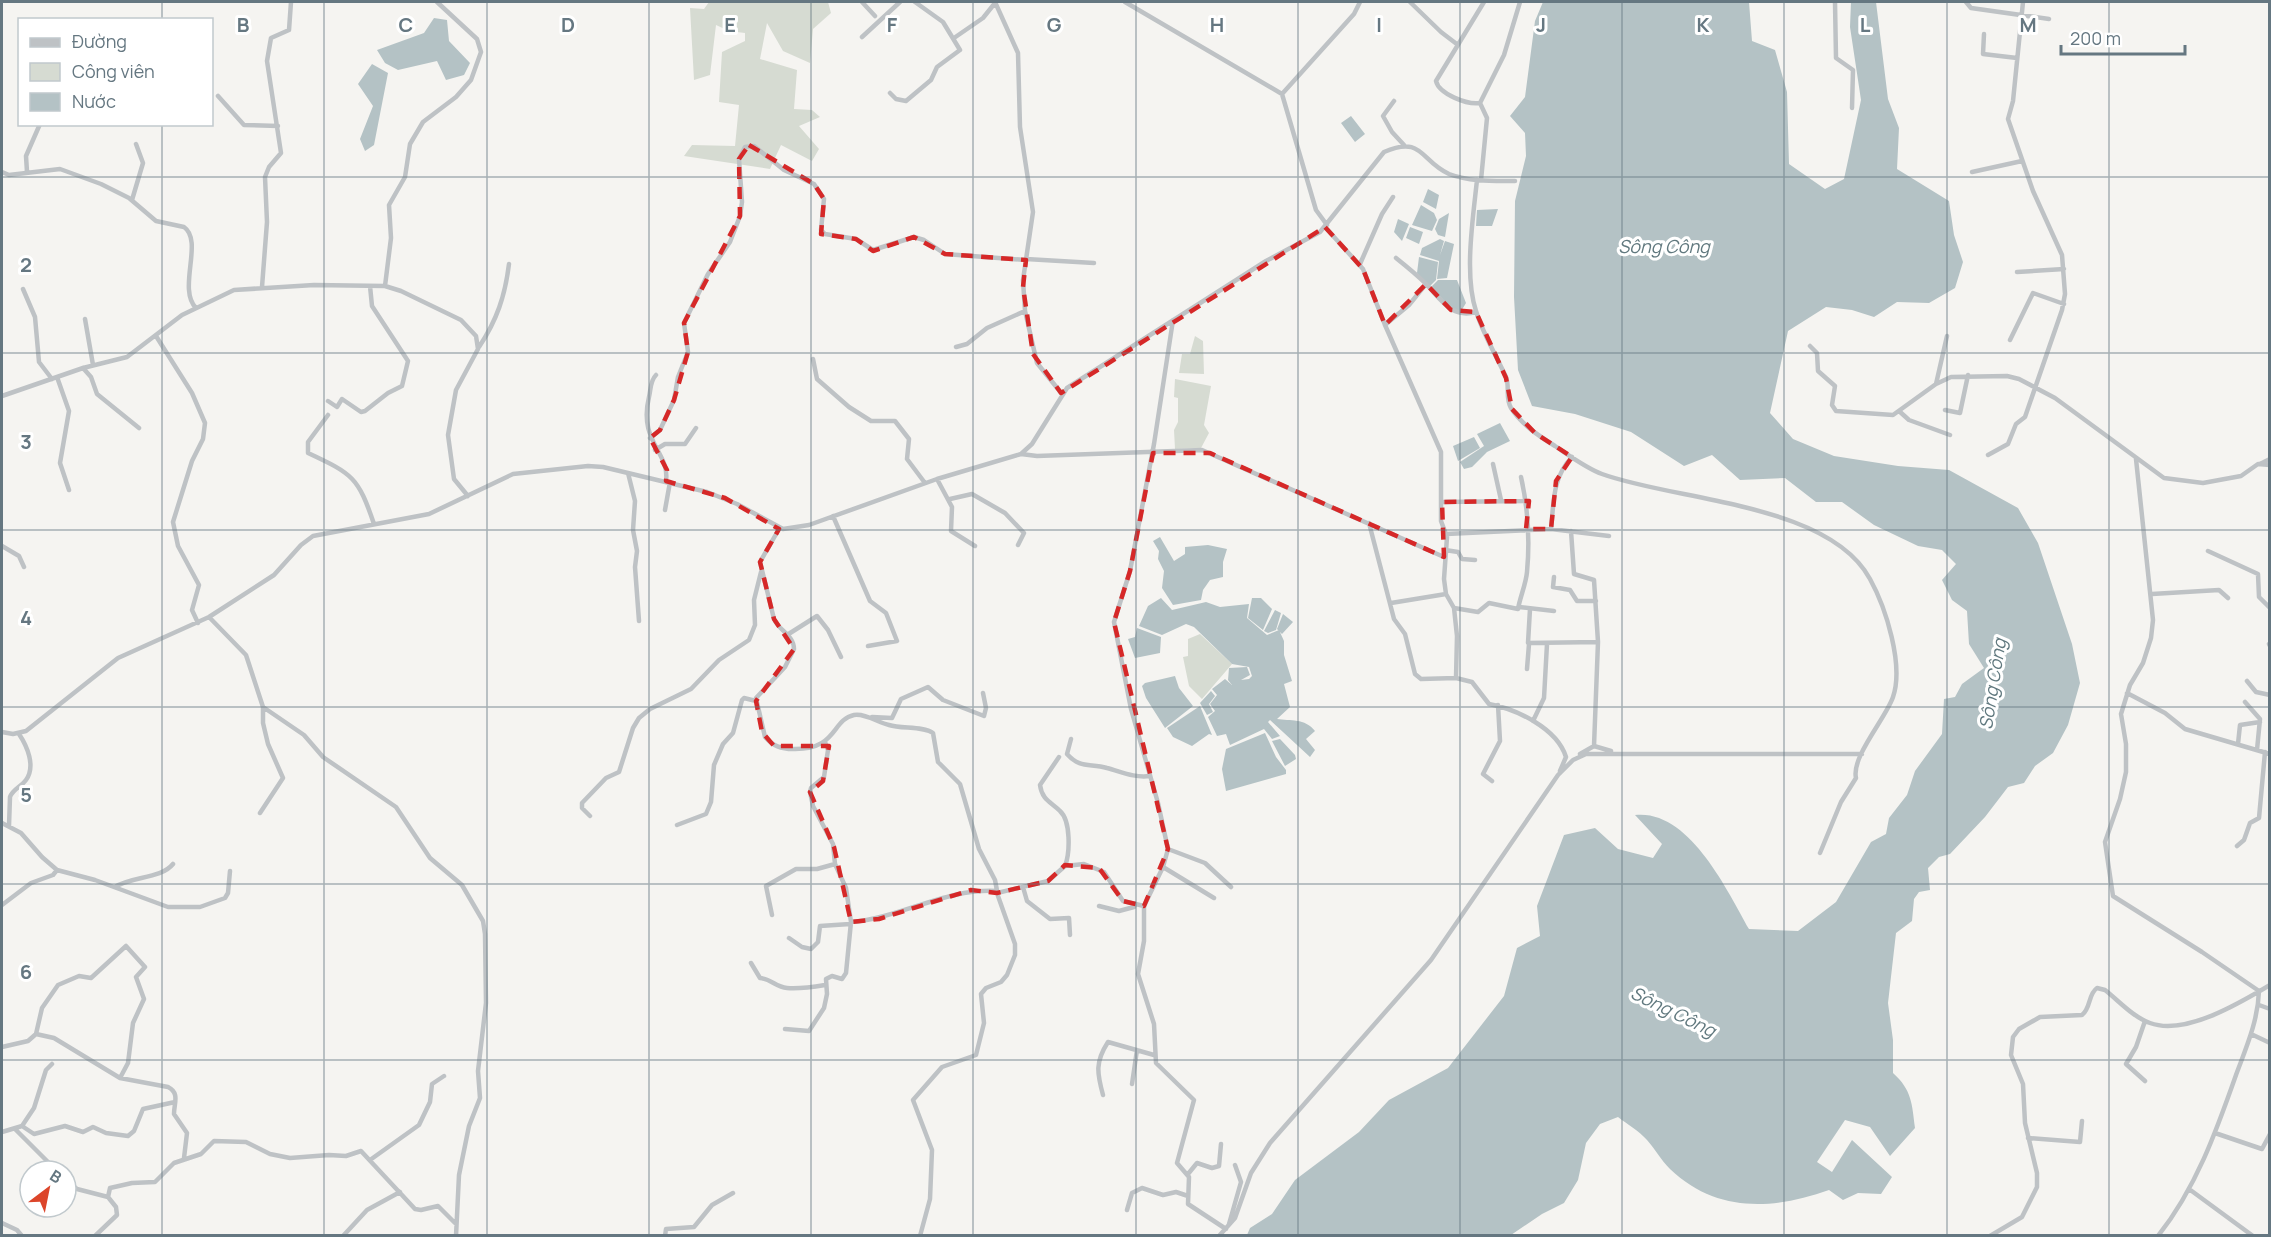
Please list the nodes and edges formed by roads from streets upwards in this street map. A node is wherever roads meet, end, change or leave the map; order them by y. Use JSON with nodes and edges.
{"nodes":[{"id":1,"x":291,"y":2,"type":"edge"},
{"id":2,"x":437,"y":2,"type":"edge"},
{"id":3,"x":862,"y":2,"type":"edge"},
{"id":4,"x":900,"y":2,"type":"edge"},
{"id":5,"x":915,"y":2,"type":"edge"},
{"id":6,"x":995,"y":2,"type":"edge"},
{"id":7,"x":1125,"y":2,"type":"edge"},
{"id":8,"x":1360,"y":2,"type":"edge"},
{"id":9,"x":1410,"y":2,"type":"edge"},
{"id":10,"x":1484,"y":2,"type":"edge"},
{"id":11,"x":1520,"y":2,"type":"edge"},
{"id":12,"x":1835,"y":2,"type":"edge"},
{"id":13,"x":1965,"y":2,"type":"edge"},
{"id":14,"x":2022,"y":2,"type":"edge"},
{"id":15,"x":2021,"y":15,"type":"junction"},
{"id":16,"x":875,"y":16,"type":"dead end"},
{"id":17,"x":2049,"y":19,"type":"dead end"},
{"id":18,"x":1984,"y":34,"type":"dead end"},
{"id":19,"x":862,"y":37,"type":"dead end"},
{"id":20,"x":954,"y":38,"type":"junction"},
{"id":21,"x":1458,"y":45,"type":"junction"},
{"id":22,"x":2017,"y":58,"type":"junction"},
{"id":23,"x":890,"y":93,"type":"dead end"},
{"id":24,"x":1282,"y":94,"type":"junction"},
{"id":25,"x":218,"y":96,"type":"dead end"},
{"id":26,"x":1394,"y":101,"type":"dead end"},
{"id":27,"x":1480,"y":103,"type":"junction"},
{"id":28,"x":1852,"y":108,"type":"dead end"},
{"id":29,"x":39,"y":126,"type":"edge"},
{"id":30,"x":278,"y":126,"type":"junction"},
{"id":31,"x":136,"y":144,"type":"dead end"},
{"id":32,"x":1404,"y":145,"type":"junction"},
{"id":33,"x":2022,"y":161,"type":"junction"},
{"id":34,"x":2,"y":172,"type":"edge"},
{"id":35,"x":27,"y":172,"type":"junction"},
{"id":36,"x":1972,"y":172,"type":"dead end"},
{"id":37,"x":1479,"y":180,"type":"junction"},
{"id":38,"x":1515,"y":181,"type":"dead end"},
{"id":39,"x":1393,"y":197,"type":"dead end"},
{"id":40,"x":132,"y":200,"type":"junction"},
{"id":41,"x":1326,"y":226,"type":"junction"},
{"id":42,"x":1396,"y":258,"type":"dead end"},
{"id":43,"x":1026,"y":260,"type":"junction"},
{"id":44,"x":1094,"y":263,"type":"dead end"},
{"id":45,"x":509,"y":264,"type":"dead end"},
{"id":46,"x":1360,"y":264,"type":"junction"},
{"id":47,"x":2064,"y":269,"type":"junction"},
{"id":48,"x":2017,"y":272,"type":"dead end"},
{"id":49,"x":1426,"y":284,"type":"junction"},
{"id":50,"x":370,"y":286,"type":"junction"},
{"id":51,"x":385,"y":286,"type":"junction"},
{"id":52,"x":262,"y":287,"type":"junction"},
{"id":53,"x":23,"y":289,"type":"dead end"},
{"id":54,"x":2064,"y":304,"type":"junction"},
{"id":55,"x":196,"y":308,"type":"junction"},
{"id":56,"x":1025,"y":311,"type":"junction"},
{"id":57,"x":1476,"y":312,"type":"junction"},
{"id":58,"x":85,"y":319,"type":"dead end"},
{"id":59,"x":1173,"y":320,"type":"junction"},
{"id":60,"x":1385,"y":326,"type":"junction"},
{"id":61,"x":156,"y":336,"type":"junction"},
{"id":62,"x":1947,"y":336,"type":"dead end"},
{"id":63,"x":2010,"y":340,"type":"dead end"},
{"id":64,"x":1810,"y":346,"type":"dead end"},
{"id":65,"x":956,"y":347,"type":"dead end"},
{"id":66,"x":478,"y":349,"type":"junction"},
{"id":67,"x":813,"y":358,"type":"dead end"},
{"id":68,"x":93,"y":365,"type":"junction"},
{"id":69,"x":83,"y":368,"type":"junction"},
{"id":70,"x":656,"y":375,"type":"dead end"},
{"id":71,"x":1968,"y":375,"type":"junction"},
{"id":72,"x":54,"y":378,"type":"junction"},
{"id":73,"x":1936,"y":384,"type":"junction"},
{"id":74,"x":2034,"y":386,"type":"junction"},
{"id":75,"x":1062,"y":394,"type":"junction"},
{"id":76,"x":2,"y":396,"type":"edge"},
{"id":77,"x":328,"y":400,"type":"dead end"},
{"id":78,"x":1945,"y":410,"type":"dead end"},
{"id":79,"x":1899,"y":411,"type":"junction"},
{"id":80,"x":328,"y":415,"type":"dead end"},
{"id":81,"x":139,"y":428,"type":"dead end"},
{"id":82,"x":696,"y":428,"type":"dead end"},
{"id":83,"x":1950,"y":435,"type":"dead end"},
{"id":84,"x":650,"y":438,"type":"junction"},
{"id":85,"x":1032,"y":444,"type":"junction"},
{"id":86,"x":655,"y":450,"type":"junction"},
{"id":87,"x":1153,"y":453,"type":"junction"},
{"id":88,"x":1021,"y":454,"type":"junction"},
{"id":89,"x":1988,"y":455,"type":"dead end"},
{"id":90,"x":1037,"y":456,"type":"junction"},
{"id":91,"x":1572,"y":458,"type":"junction"},
{"id":92,"x":2136,"y":459,"type":"junction"},
{"id":93,"x":2270,"y":459,"type":"edge"},
{"id":94,"x":1493,"y":464,"type":"dead end"},
{"id":95,"x":2260,"y":464,"type":"junction"},
{"id":96,"x":2270,"y":465,"type":"edge"},
{"id":97,"x":628,"y":473,"type":"junction"},
{"id":98,"x":1521,"y":477,"type":"dead end"},
{"id":99,"x":937,"y":479,"type":"junction"},
{"id":100,"x":668,"y":481,"type":"junction"},
{"id":101,"x":925,"y":483,"type":"junction"},
{"id":102,"x":69,"y":490,"type":"dead end"},
{"id":103,"x":468,"y":496,"type":"junction"},
{"id":104,"x":950,"y":499,"type":"junction"},
{"id":105,"x":1501,"y":500,"type":"junction"},
{"id":106,"x":1526,"y":501,"type":"junction"},
{"id":107,"x":1442,"y":502,"type":"junction"},
{"id":108,"x":665,"y":510,"type":"dead end"},
{"id":109,"x":834,"y":516,"type":"junction"},
{"id":110,"x":1369,"y":523,"type":"junction"},
{"id":111,"x":374,"y":525,"type":"junction"},
{"id":112,"x":779,"y":529,"type":"junction"},
{"id":113,"x":1527,"y":530,"type":"junction"},
{"id":114,"x":1551,"y":530,"type":"junction"},
{"id":115,"x":1571,"y":531,"type":"junction"},
{"id":116,"x":1446,"y":534,"type":"junction"},
{"id":117,"x":1609,"y":536,"type":"dead end"},
{"id":118,"x":1018,"y":545,"type":"dead end"},
{"id":119,"x":2,"y":546,"type":"edge"},
{"id":120,"x":975,"y":546,"type":"dead end"},
{"id":121,"x":1445,"y":550,"type":"junction"},
{"id":122,"x":2208,"y":551,"type":"dead end"},
{"id":123,"x":1444,"y":557,"type":"junction"},
{"id":124,"x":1474,"y":560,"type":"dead end"},
{"id":125,"x":24,"y":567,"type":"dead end"},
{"id":126,"x":762,"y":569,"type":"junction"},
{"id":127,"x":1554,"y":577,"type":"dead end"},
{"id":128,"x":1446,"y":594,"type":"junction"},
{"id":129,"x":2152,"y":594,"type":"junction"},
{"id":130,"x":2228,"y":598,"type":"dead end"},
{"id":131,"x":1596,"y":601,"type":"junction"},
{"id":132,"x":1391,"y":603,"type":"junction"},
{"id":133,"x":1519,"y":607,"type":"junction"},
{"id":134,"x":1454,"y":608,"type":"junction"},
{"id":135,"x":2270,"y":608,"type":"edge"},
{"id":136,"x":1530,"y":609,"type":"junction"},
{"id":137,"x":1554,"y":611,"type":"dead end"},
{"id":138,"x":209,"y":617,"type":"junction"},
{"id":139,"x":639,"y":621,"type":"dead end"},
{"id":140,"x":198,"y":623,"type":"junction"},
{"id":141,"x":787,"y":635,"type":"junction"},
{"id":142,"x":1598,"y":642,"type":"junction"},
{"id":143,"x":1529,"y":644,"type":"junction"},
{"id":144,"x":1547,"y":644,"type":"junction"},
{"id":145,"x":868,"y":645,"type":"dead end"},
{"id":146,"x":841,"y":657,"type":"dead end"},
{"id":147,"x":1527,"y":669,"type":"dead end"},
{"id":148,"x":1456,"y":678,"type":"junction"},
{"id":149,"x":2247,"y":681,"type":"dead end"},
{"id":150,"x":983,"y":693,"type":"dead end"},
{"id":151,"x":2127,"y":693,"type":"junction"},
{"id":152,"x":2270,"y":695,"type":"edge"},
{"id":153,"x":756,"y":701,"type":"junction"},
{"id":154,"x":2245,"y":702,"type":"dead end"},
{"id":155,"x":1498,"y":705,"type":"junction"},
{"id":156,"x":263,"y":707,"type":"junction"},
{"id":157,"x":863,"y":716,"type":"junction"},
{"id":158,"x":1533,"y":722,"type":"junction"},
{"id":159,"x":2260,"y":722,"type":"junction"},
{"id":160,"x":2,"y":732,"type":"edge"},
{"id":161,"x":20,"y":734,"type":"junction"},
{"id":162,"x":1071,"y":740,"type":"dead end"},
{"id":163,"x":825,"y":742,"type":"junction"},
{"id":164,"x":2238,"y":744,"type":"junction"},
{"id":165,"x":1594,"y":746,"type":"junction"},
{"id":166,"x":2257,"y":750,"type":"junction"},
{"id":167,"x":1616,"y":753,"type":"junction"},
{"id":168,"x":2268,"y":753,"type":"edge"},
{"id":169,"x":1862,"y":754,"type":"junction"},
{"id":170,"x":1059,"y":757,"type":"dead end"},
{"id":171,"x":1573,"y":760,"type":"junction"},
{"id":172,"x":1558,"y":775,"type":"junction"},
{"id":173,"x":1150,"y":776,"type":"junction"},
{"id":174,"x":1492,"y":781,"type":"dead end"},
{"id":175,"x":260,"y":813,"type":"dead end"},
{"id":176,"x":590,"y":816,"type":"dead end"},
{"id":177,"x":2,"y":823,"type":"edge"},
{"id":178,"x":677,"y":825,"type":"dead end"},
{"id":179,"x":9,"y":826,"type":"junction"},
{"id":180,"x":2236,"y":846,"type":"dead end"},
{"id":181,"x":1168,"y":849,"type":"junction"},
{"id":182,"x":1820,"y":853,"type":"dead end"},
{"id":183,"x":173,"y":864,"type":"dead end"},
{"id":184,"x":835,"y":864,"type":"junction"},
{"id":185,"x":1065,"y":866,"type":"junction"},
{"id":186,"x":1163,"y":867,"type":"junction"},
{"id":187,"x":57,"y":870,"type":"junction"},
{"id":188,"x":230,"y":871,"type":"dead end"},
{"id":189,"x":115,"y":887,"type":"junction"},
{"id":190,"x":1023,"y":887,"type":"junction"},
{"id":191,"x":1231,"y":887,"type":"dead end"},
{"id":192,"x":997,"y":892,"type":"junction"},
{"id":193,"x":1214,"y":898,"type":"dead end"},
{"id":194,"x":2,"y":905,"type":"edge"},
{"id":195,"x":1099,"y":906,"type":"dead end"},
{"id":196,"x":1137,"y":906,"type":"junction"},
{"id":197,"x":1144,"y":906,"type":"junction"},
{"id":198,"x":772,"y":915,"type":"dead end"},
{"id":199,"x":850,"y":923,"type":"junction"},
{"id":200,"x":1070,"y":935,"type":"dead end"},
{"id":201,"x":789,"y":938,"type":"dead end"},
{"id":202,"x":751,"y":963,"type":"dead end"},
{"id":203,"x":825,"y":985,"type":"junction"},
{"id":204,"x":2270,"y":985,"type":"edge"},
{"id":205,"x":2259,"y":991,"type":"junction"},
{"id":206,"x":2263,"y":1007,"type":"edge"},
{"id":207,"x":2145,"y":1021,"type":"junction"},
{"id":208,"x":785,"y":1029,"type":"dead end"},
{"id":209,"x":36,"y":1034,"type":"junction"},
{"id":210,"x":2251,"y":1034,"type":"junction"},
{"id":211,"x":2270,"y":1043,"type":"edge"},
{"id":212,"x":2,"y":1047,"type":"edge"},
{"id":213,"x":1137,"y":1050,"type":"junction"},
{"id":214,"x":1154,"y":1055,"type":"junction"},
{"id":215,"x":52,"y":1064,"type":"dead end"},
{"id":216,"x":444,"y":1076,"type":"dead end"},
{"id":217,"x":120,"y":1078,"type":"junction"},
{"id":218,"x":2145,"y":1081,"type":"dead end"},
{"id":219,"x":1132,"y":1084,"type":"dead end"},
{"id":220,"x":1103,"y":1095,"type":"dead end"},
{"id":221,"x":175,"y":1102,"type":"junction"},
{"id":222,"x":2082,"y":1121,"type":"dead end"},
{"id":223,"x":22,"y":1126,"type":"junction"},
{"id":224,"x":15,"y":1129,"type":"junction"},
{"id":225,"x":2,"y":1132,"type":"edge"},
{"id":226,"x":2217,"y":1134,"type":"junction"},
{"id":227,"x":2270,"y":1134,"type":"edge"},
{"id":228,"x":2028,"y":1138,"type":"junction"},
{"id":229,"x":1221,"y":1144,"type":"dead end"},
{"id":230,"x":184,"y":1158,"type":"junction"},
{"id":231,"x":45,"y":1159,"type":"edge"},
{"id":232,"x":370,"y":1160,"type":"junction"},
{"id":233,"x":1235,"y":1165,"type":"dead end"},
{"id":234,"x":1188,"y":1174,"type":"junction"},
{"id":235,"x":78,"y":1189,"type":"edge"},
{"id":236,"x":2189,"y":1189,"type":"junction"},
{"id":237,"x":400,"y":1192,"type":"junction"},
{"id":238,"x":733,"y":1193,"type":"dead end"},
{"id":239,"x":1188,"y":1196,"type":"junction"},
{"id":240,"x":108,"y":1197,"type":"junction"},
{"id":241,"x":1127,"y":1210,"type":"dead end"},
{"id":242,"x":2,"y":1222,"type":"edge"},
{"id":243,"x":455,"y":1223,"type":"junction"},
{"id":244,"x":1227,"y":1227,"type":"junction"},
{"id":245,"x":22,"y":1236,"type":"edge"},
{"id":246,"x":95,"y":1236,"type":"edge"},
{"id":247,"x":343,"y":1236,"type":"edge"},
{"id":248,"x":456,"y":1236,"type":"edge"},
{"id":249,"x":665,"y":1236,"type":"edge"},
{"id":250,"x":920,"y":1236,"type":"edge"},
{"id":251,"x":1219,"y":1236,"type":"edge"},
{"id":252,"x":1990,"y":1236,"type":"edge"},
{"id":253,"x":2158,"y":1236,"type":"edge"},
{"id":254,"x":2253,"y":1236,"type":"edge"}],
"edges":[{"from":1,"to":30,"type":"street"},
{"from":2,"to":51,"type":"street"},
{"from":3,"to":16,"type":"street"},
{"from":4,"to":19,"type":"street"},
{"from":5,"to":20,"type":"street"},
{"from":6,"to":20,"type":"street"},
{"from":6,"to":43,"type":"street"},
{"from":7,"to":24,"type":"street"},
{"from":8,"to":24,"type":"street"},
{"from":9,"to":21,"type":"street"},
{"from":10,"to":21,"type":"street"},
{"from":11,"to":27,"type":"street"},
{"from":12,"to":28,"type":"street"},
{"from":13,"to":15,"type":"street"},
{"from":14,"to":15,"type":"street"},
{"from":15,"to":17,"type":"street"},
{"from":15,"to":22,"type":"street"},
{"from":18,"to":22,"type":"street"},
{"from":20,"to":23,"type":"street"},
{"from":21,"to":27,"type":"street"},
{"from":22,"to":33,"type":"street"},
{"from":24,"to":41,"type":"street"},
{"from":25,"to":30,"type":"street"},
{"from":26,"to":32,"type":"street"},
{"from":27,"to":37,"type":"street"},
{"from":29,"to":35,"type":"street"},
{"from":30,"to":52,"type":"street"},
{"from":31,"to":40,"type":"street"},
{"from":32,"to":37,"type":"street"},
{"from":32,"to":41,"type":"street"},
{"from":33,"to":36,"type":"street"},
{"from":33,"to":47,"type":"street"},
{"from":34,"to":35,"type":"street"},
{"from":35,"to":40,"type":"street"},
{"from":37,"to":38,"type":"street"},
{"from":37,"to":57,"type":"street"},
{"from":39,"to":46,"type":"street"},
{"from":40,"to":55,"type":"street"},
{"from":41,"to":46,"type":"street"},
{"from":41,"to":59,"type":"street"},
{"from":42,"to":49,"type":"street"},
{"from":43,"to":44,"type":"street"},
{"from":43,"to":56,"type":"street"},
{"from":43,"to":84,"type":"street"},
{"from":45,"to":66,"type":"street"},
{"from":46,"to":60,"type":"street"},
{"from":47,"to":48,"type":"street"},
{"from":47,"to":54,"type":"street"},
{"from":49,"to":57,"type":"street"},
{"from":49,"to":60,"type":"street"},
{"from":50,"to":51,"type":"street"},
{"from":50,"to":52,"type":"street"},
{"from":50,"to":77,"type":"street"},
{"from":51,"to":66,"type":"street"},
{"from":52,"to":55,"type":"street"},
{"from":53,"to":72,"type":"street"},
{"from":54,"to":63,"type":"street"},
{"from":54,"to":74,"type":"street"},
{"from":55,"to":61,"type":"street"},
{"from":56,"to":65,"type":"street"},
{"from":56,"to":75,"type":"street"},
{"from":57,"to":91,"type":"street"},
{"from":58,"to":68,"type":"street"},
{"from":59,"to":75,"type":"street"},
{"from":59,"to":87,"type":"street"},
{"from":60,"to":107,"type":"street"},
{"from":61,"to":68,"type":"street"},
{"from":61,"to":140,"type":"street"},
{"from":62,"to":73,"type":"street"},
{"from":64,"to":79,"type":"street"},
{"from":66,"to":103,"type":"street"},
{"from":67,"to":101,"type":"street"},
{"from":68,"to":69,"type":"street"},
{"from":69,"to":72,"type":"street"},
{"from":69,"to":81,"type":"street"},
{"from":70,"to":84,"type":"street"},
{"from":71,"to":73,"type":"street"},
{"from":71,"to":74,"type":"street"},
{"from":71,"to":78,"type":"street"},
{"from":72,"to":76,"type":"street"},
{"from":72,"to":102,"type":"street"},
{"from":73,"to":79,"type":"street"},
{"from":74,"to":89,"type":"street"},
{"from":74,"to":92,"type":"street"},
{"from":75,"to":85,"type":"street"},
{"from":79,"to":83,"type":"street"},
{"from":80,"to":111,"type":"street"},
{"from":82,"to":86,"type":"street"},
{"from":84,"to":86,"type":"street"},
{"from":85,"to":88,"type":"street"},
{"from":85,"to":90,"type":"street"},
{"from":86,"to":100,"type":"street"},
{"from":87,"to":90,"type":"street"},
{"from":87,"to":110,"type":"street"},
{"from":87,"to":173,"type":"street"},
{"from":88,"to":90,"type":"street"},
{"from":88,"to":99,"type":"street"},
{"from":91,"to":114,"type":"street"},
{"from":91,"to":169,"type":"street"},
{"from":92,"to":95,"type":"street"},
{"from":92,"to":129,"type":"street"},
{"from":93,"to":95,"type":"street"},
{"from":94,"to":105,"type":"street"},
{"from":95,"to":96,"type":"street"},
{"from":97,"to":100,"type":"street"},
{"from":97,"to":103,"type":"street"},
{"from":97,"to":139,"type":"street"},
{"from":98,"to":106,"type":"street"},
{"from":99,"to":101,"type":"street"},
{"from":99,"to":104,"type":"street"},
{"from":100,"to":108,"type":"street"},
{"from":100,"to":112,"type":"street"},
{"from":101,"to":109,"type":"street"},
{"from":103,"to":111,"type":"street"},
{"from":104,"to":118,"type":"street"},
{"from":104,"to":120,"type":"street"},
{"from":105,"to":106,"type":"street"},
{"from":105,"to":107,"type":"street"},
{"from":106,"to":113,"type":"street"},
{"from":107,"to":116,"type":"street"},
{"from":109,"to":112,"type":"street"},
{"from":109,"to":145,"type":"street"},
{"from":110,"to":123,"type":"street"},
{"from":110,"to":132,"type":"street"},
{"from":111,"to":138,"type":"street"},
{"from":112,"to":126,"type":"street"},
{"from":113,"to":114,"type":"street"},
{"from":113,"to":116,"type":"street"},
{"from":113,"to":133,"type":"street"},
{"from":114,"to":115,"type":"street"},
{"from":115,"to":117,"type":"street"},
{"from":115,"to":131,"type":"street"},
{"from":116,"to":121,"type":"street"},
{"from":119,"to":125,"type":"street"},
{"from":121,"to":123,"type":"street"},
{"from":121,"to":124,"type":"street"},
{"from":122,"to":135,"type":"street"},
{"from":123,"to":128,"type":"street"},
{"from":126,"to":141,"type":"street"},
{"from":126,"to":176,"type":"street"},
{"from":127,"to":131,"type":"street"},
{"from":128,"to":132,"type":"street"},
{"from":128,"to":134,"type":"street"},
{"from":129,"to":130,"type":"street"},
{"from":129,"to":151,"type":"street"},
{"from":131,"to":142,"type":"street"},
{"from":132,"to":148,"type":"street"},
{"from":133,"to":134,"type":"street"},
{"from":133,"to":136,"type":"street"},
{"from":134,"to":148,"type":"street"},
{"from":136,"to":137,"type":"street"},
{"from":136,"to":143,"type":"street"},
{"from":138,"to":140,"type":"street"},
{"from":138,"to":156,"type":"street"},
{"from":140,"to":161,"type":"street"},
{"from":141,"to":146,"type":"street"},
{"from":141,"to":153,"type":"street"},
{"from":142,"to":144,"type":"street"},
{"from":142,"to":165,"type":"street"},
{"from":143,"to":144,"type":"street"},
{"from":143,"to":147,"type":"street"},
{"from":144,"to":158,"type":"street"},
{"from":148,"to":155,"type":"street"},
{"from":149,"to":152,"type":"street"},
{"from":150,"to":157,"type":"street"},
{"from":151,"to":164,"type":"street"},
{"from":151,"to":205,"type":"street"},
{"from":153,"to":163,"type":"street"},
{"from":153,"to":178,"type":"street"},
{"from":154,"to":159,"type":"street"},
{"from":155,"to":158,"type":"street"},
{"from":155,"to":174,"type":"street"},
{"from":156,"to":175,"type":"street"},
{"from":156,"to":243,"type":"street"},
{"from":157,"to":163,"type":"street"},
{"from":157,"to":192,"type":"street"},
{"from":158,"to":172,"type":"street"},
{"from":159,"to":164,"type":"street"},
{"from":159,"to":166,"type":"street"},
{"from":160,"to":161,"type":"street"},
{"from":161,"to":179,"type":"street"},
{"from":162,"to":173,"type":"street"},
{"from":163,"to":184,"type":"street"},
{"from":164,"to":166,"type":"street"},
{"from":165,"to":167,"type":"street"},
{"from":165,"to":171,"type":"street"},
{"from":166,"to":168,"type":"street"},
{"from":167,"to":169,"type":"street"},
{"from":167,"to":171,"type":"street"},
{"from":168,"to":180,"type":"street"},
{"from":169,"to":182,"type":"street"},
{"from":170,"to":185,"type":"street"},
{"from":171,"to":172,"type":"street"},
{"from":172,"to":244,"type":"street"},
{"from":173,"to":181,"type":"street"},
{"from":177,"to":179,"type":"street"},
{"from":179,"to":187,"type":"street"},
{"from":181,"to":186,"type":"street"},
{"from":181,"to":191,"type":"street"},
{"from":183,"to":189,"type":"street"},
{"from":184,"to":198,"type":"street"},
{"from":184,"to":199,"type":"street"},
{"from":185,"to":190,"type":"street"},
{"from":185,"to":196,"type":"street"},
{"from":186,"to":193,"type":"street"},
{"from":186,"to":197,"type":"street"},
{"from":187,"to":189,"type":"street"},
{"from":187,"to":194,"type":"street"},
{"from":188,"to":189,"type":"street"},
{"from":190,"to":192,"type":"street"},
{"from":190,"to":200,"type":"street"},
{"from":192,"to":199,"type":"street"},
{"from":192,"to":250,"type":"street"},
{"from":195,"to":196,"type":"street"},
{"from":196,"to":197,"type":"street"},
{"from":197,"to":214,"type":"street"},
{"from":199,"to":201,"type":"street"},
{"from":199,"to":203,"type":"street"},
{"from":202,"to":203,"type":"street"},
{"from":203,"to":208,"type":"street"},
{"from":204,"to":205,"type":"street"},
{"from":205,"to":206,"type":"street"},
{"from":205,"to":207,"type":"street"},
{"from":206,"to":210,"type":"street"},
{"from":207,"to":218,"type":"street"},
{"from":207,"to":228,"type":"street"},
{"from":209,"to":212,"type":"street"},
{"from":209,"to":217,"type":"street"},
{"from":209,"to":217,"type":"street"},
{"from":210,"to":211,"type":"street"},
{"from":210,"to":226,"type":"street"},
{"from":213,"to":214,"type":"street"},
{"from":213,"to":219,"type":"street"},
{"from":213,"to":220,"type":"street"},
{"from":214,"to":234,"type":"street"},
{"from":215,"to":223,"type":"street"},
{"from":216,"to":232,"type":"street"},
{"from":217,"to":221,"type":"street"},
{"from":221,"to":223,"type":"street"},
{"from":221,"to":230,"type":"street"},
{"from":222,"to":228,"type":"street"},
{"from":223,"to":224,"type":"street"},
{"from":224,"to":225,"type":"street"},
{"from":224,"to":231,"type":"street"},
{"from":226,"to":227,"type":"street"},
{"from":226,"to":236,"type":"street"},
{"from":228,"to":252,"type":"street"},
{"from":229,"to":234,"type":"street"},
{"from":230,"to":232,"type":"street"},
{"from":230,"to":240,"type":"street"},
{"from":232,"to":237,"type":"street"},
{"from":233,"to":244,"type":"street"},
{"from":234,"to":239,"type":"street"},
{"from":235,"to":240,"type":"street"},
{"from":236,"to":253,"type":"street"},
{"from":236,"to":254,"type":"street"},
{"from":237,"to":243,"type":"street"},
{"from":237,"to":247,"type":"street"},
{"from":238,"to":249,"type":"street"},
{"from":239,"to":241,"type":"street"},
{"from":239,"to":244,"type":"street"},
{"from":240,"to":246,"type":"street"},
{"from":242,"to":245,"type":"street"},
{"from":243,"to":248,"type":"street"},
{"from":244,"to":251,"type":"street"}]}
